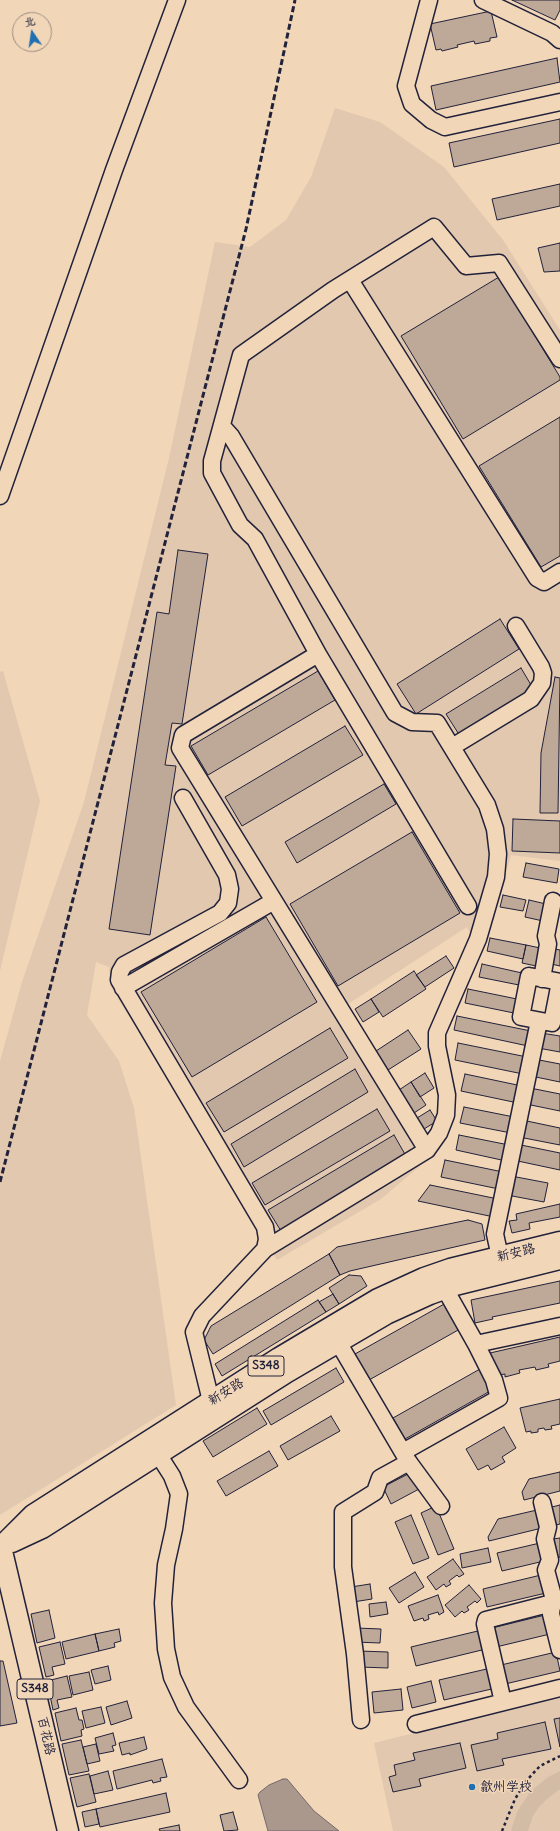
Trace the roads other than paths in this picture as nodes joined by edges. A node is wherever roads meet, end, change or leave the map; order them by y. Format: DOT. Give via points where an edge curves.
graph roads {
  1 [pos="177,0"];
  2 [pos="429,0"];
  3 [pos="483,0"];
  4 [pos="560,40"];
  5 [pos="560,102"];
  6 [pos="350,280"];
  7 [pos="560,359"];
  8 [pos="222,426"];
  9 [pos="0,496"];
  10 [pos="560,572"];
  11 [pos="516,626"];
  12 [pos="318,654"];
  13 [pos="452,747"];
  14 [pos="183,798"];
  15 [pos="274,901"];
  16 [pos="553,901"];
  17 [pos="468,906"];
  18 [pos="542,979"];
  19 [pos="123,988"];
  20 [pos="539,1020"];
  21 [pos="427,1150"];
  22 [pos="560,1242"];
  23 [pos="265,1249"];
  24 [pos="500,1257"];
  25 [pos="560,1259"];
  26 [pos="445,1289"];
  27 [pos="560,1326"];
  28 [pos="338,1342"];
  29 [pos="476,1344"];
  30 [pos="211,1401"];
  31 [pos="158,1454"];
  32 [pos="406,1457"];
  33 [pos="542,1502"];
  34 [pos="441,1506"];
  35 [pos="1,1548"];
  36 [pos="556,1602"];
  37 [pos="560,1650"];
  38 [pos="560,1688"];
  39 [pos="503,1702"];
  40 [pos="361,1720"];
  41 [pos="416,1724"];
  42 [pos="239,1780"];
  43 [pos="68,1831"];
  1 -- 9 [label="street" via="114,170"];
  2 -- 5 [label="street" via="406,86 412,104 422,113 445,127"];
  3 -- 4 [label="street" via="552,33"];
  6 -- 7 [label="street" via="434,227 466,266 499,263"];
  6 -- 8 [label="street" via="241,355"];
  6 -- 10 [label="street" via="537,578 544,582"];
  8 -- 12 [label="street" via="212,461 212,473 240,525 255,539"];
  8 -- 13 [label="street" via="231,436 395,713 412,722 437,723"];
  11 -- 13 [label="street" via="541,667 542,683 531,699"];
  12 -- 15 [label="street" via="183,735 180,743 182,752"];
  12 -- 17 [label="street"];
  13 -- 21 [label="street" via="487,805 497,842 498,866 478,939 437,1033 447,1105 443,1124"];
  14 -- 19 [label="street" via="226,875 230,889 228,902 220,913 124,965 119,976"];
  15 -- 19 [label="street"];
  15 -- 21 [label="street"];
  16 -- 18 [label="street" via="546,936 548,944"];
  18 -- 20 [label="street" via="560,982 552,1023"];
  18 -- 20 [label="street" via="528,976 521,1017"];
  19 -- 23 [label="street" via="265,1226"];
  20 -- 24 [label="street" via="495,1234"];
  21 -- 23 [label="street"];
  22 -- 24 [label="main road, 新安路 / S348"];
  23 -- 30 [label="street" via="202,1316 196,1326 194,1332"];
  24 -- 30 [label="main road, 新安路 / S348" via="450,1269 378,1299"];
  25 -- 26 [label="main road, 新安路 / S348"];
  26 -- 28 [label="main road, 新安路 / S348" via="386,1314"];
  26 -- 29 [label="street"];
  27 -- 29 [label="street"];
  28 -- 31 [label="main road, 新安路 / S348"];
  28 -- 32 [label="street"];
  29 -- 32 [label="street" via="494,1380 499,1398"];
  30 -- 35 [label="main road, 新安路 / S348" via="33,1514"];
  31 -- 35 [label="main road, 新安路 / S348" via="42,1528"];
  31 -- 42 [label="street" via="172,1476 179,1494 166,1566 163,1603 166,1649 172,1677 186,1707"];
  32 -- 34 [label="street"];
  32 -- 40 [label="street" via="380,1478 375,1492 343,1512 343,1567"];
  33 -- 36 [label="street" via="548,1528 545,1539 550,1560 546,1570"];
  35 -- 43 [label="main road, 百花路 / S348"];
  36 -- 37 [label="street" via="551,1614"];
  36 -- 39 [label="street" via="486,1620"];
  38 -- 39 [label="street"];
  39 -- 41 [label="street"];
}
